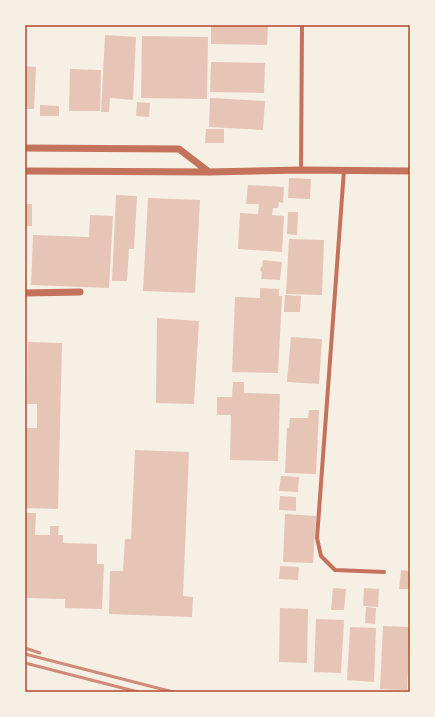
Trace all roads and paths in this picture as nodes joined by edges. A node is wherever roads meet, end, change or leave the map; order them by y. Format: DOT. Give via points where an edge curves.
graph roads {
  1 [pos="302,25"];
  2 [pos="25,148"];
  3 [pos="25,170"];
  4 [pos="301,170"];
  5 [pos="344,170"];
  6 [pos="410,171"];
  7 [pos="209,172"];
  8 [pos="80,292"];
  9 [pos="25,293"];
  10 [pos="384,572"];
  1 -- 4 [label="street"];
  2 -- 7 [label="street" via="179,149"];
  3 -- 7 [label="street"];
  4 -- 5 [label="street"];
  4 -- 7 [label="street"];
  5 -- 6 [label="street"];
  5 -- 10 [label="street" via="317,538 321,556 335,570"];
  8 -- 9 [label="street"];
}
